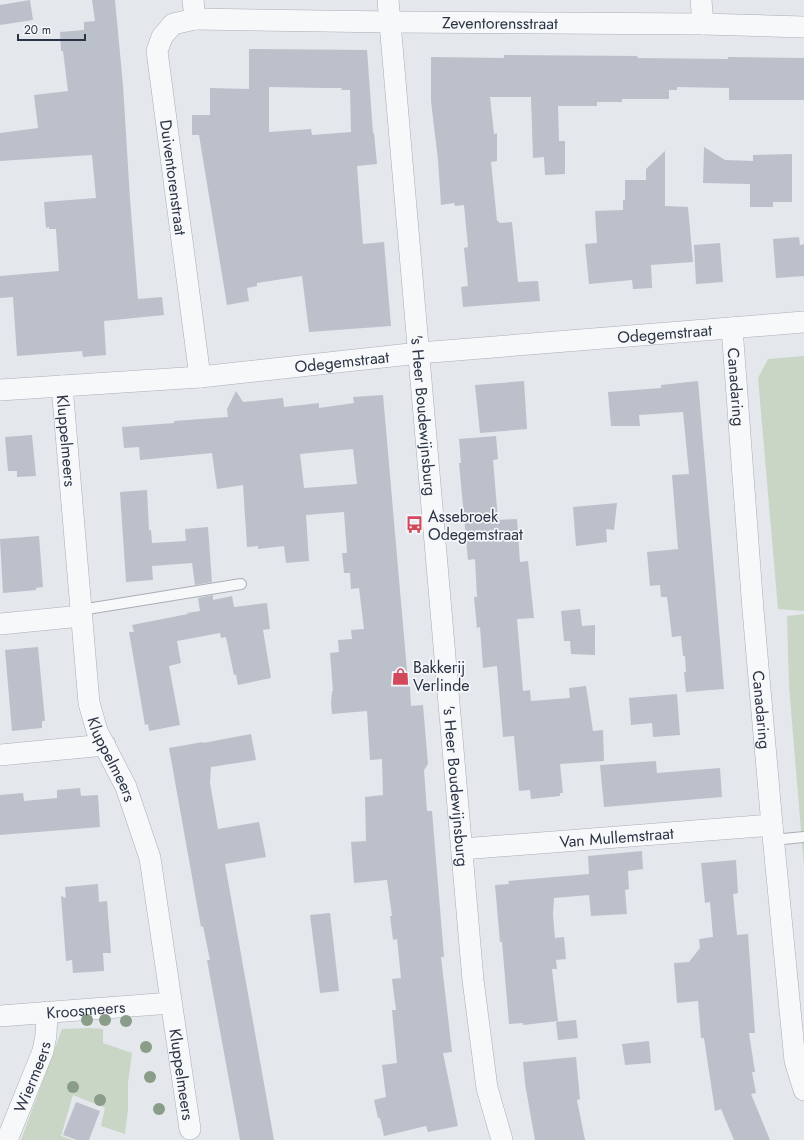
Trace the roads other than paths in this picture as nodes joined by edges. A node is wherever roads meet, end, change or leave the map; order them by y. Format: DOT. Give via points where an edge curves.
graph roads {
  1 [pos="388,0"];
  2 [pos="701,0"];
  3 [pos="194,9"];
  4 [pos="390,22"];
  5 [pos="703,24"];
  6 [pos="804,27"];
  7 [pos="804,322"];
  8 [pos="732,328"];
  9 [pos="419,353"];
  10 [pos="200,377"];
  11 [pos="62,386"];
  12 [pos="0,390"];
  13 [pos="241,584"];
  14 [pos="81,613"];
  15 [pos="0,624"];
  16 [pos="105,745"];
  17 [pos="0,754"];
  18 [pos="772,832"];
  19 [pos="804,837"];
  20 [pos="462,849"];
  21 [pos="171,1002"];
  22 [pos="47,1012"];
  23 [pos="0,1016"];
  24 [pos="804,1090"];
  25 [pos="190,1129"];
  26 [pos="8,1140"];
  27 [pos="502,1140"];
  1 -- 4 [label="street, 's Heer Boudewijnsburg"];
  2 -- 5 [label="street"];
  3 -- 4 [label="street, Zeventorensstraat"];
  3 -- 10 [label="street, Duiventorenstraat" via="173,24 162,37 157,51"];
  4 -- 5 [label="street, Zeventorensstraat"];
  4 -- 9 [label="street, 's Heer Boudewijnsburg"];
  5 -- 6 [label="street, Zeventorensstraat"];
  7 -- 8 [label="street, Odegemstraat"];
  8 -- 9 [label="street, Odegemstraat"];
  8 -- 18 [label="street, Canadaring"];
  9 -- 10 [label="street, Odegemstraat"];
  9 -- 20 [label="street, 's Heer Boudewijnsburg"];
  10 -- 11 [label="street, Odegemstraat"];
  11 -- 12 [label="street, Odegemstraat"];
  11 -- 14 [label="street, Kluppelmeers"];
  13 -- 14 [label="lane"];
  14 -- 15 [label="street"];
  14 -- 16 [label="street, Kluppelmeers" via="89,703 97,731"];
  16 -- 17 [label="street"];
  16 -- 21 [label="street, Kluppelmeers" via="126,787 150,858"];
  18 -- 19 [label="lane"];
  18 -- 20 [label="street, Van Mullemstraat"];
  18 -- 24 [label="street, Canadaring" via="795,1061"];
  20 -- 27 [label="street, 's Heer Boudewijnsburg" via="487,1088"];
  21 -- 22 [label="street, Kroosmeers"];
  21 -- 25 [label="street, Kluppelmeers"];
  22 -- 23 [label="street, Kroosmeers"];
  22 -- 26 [label="street, Wiermeers" via="43,1051"];
}
